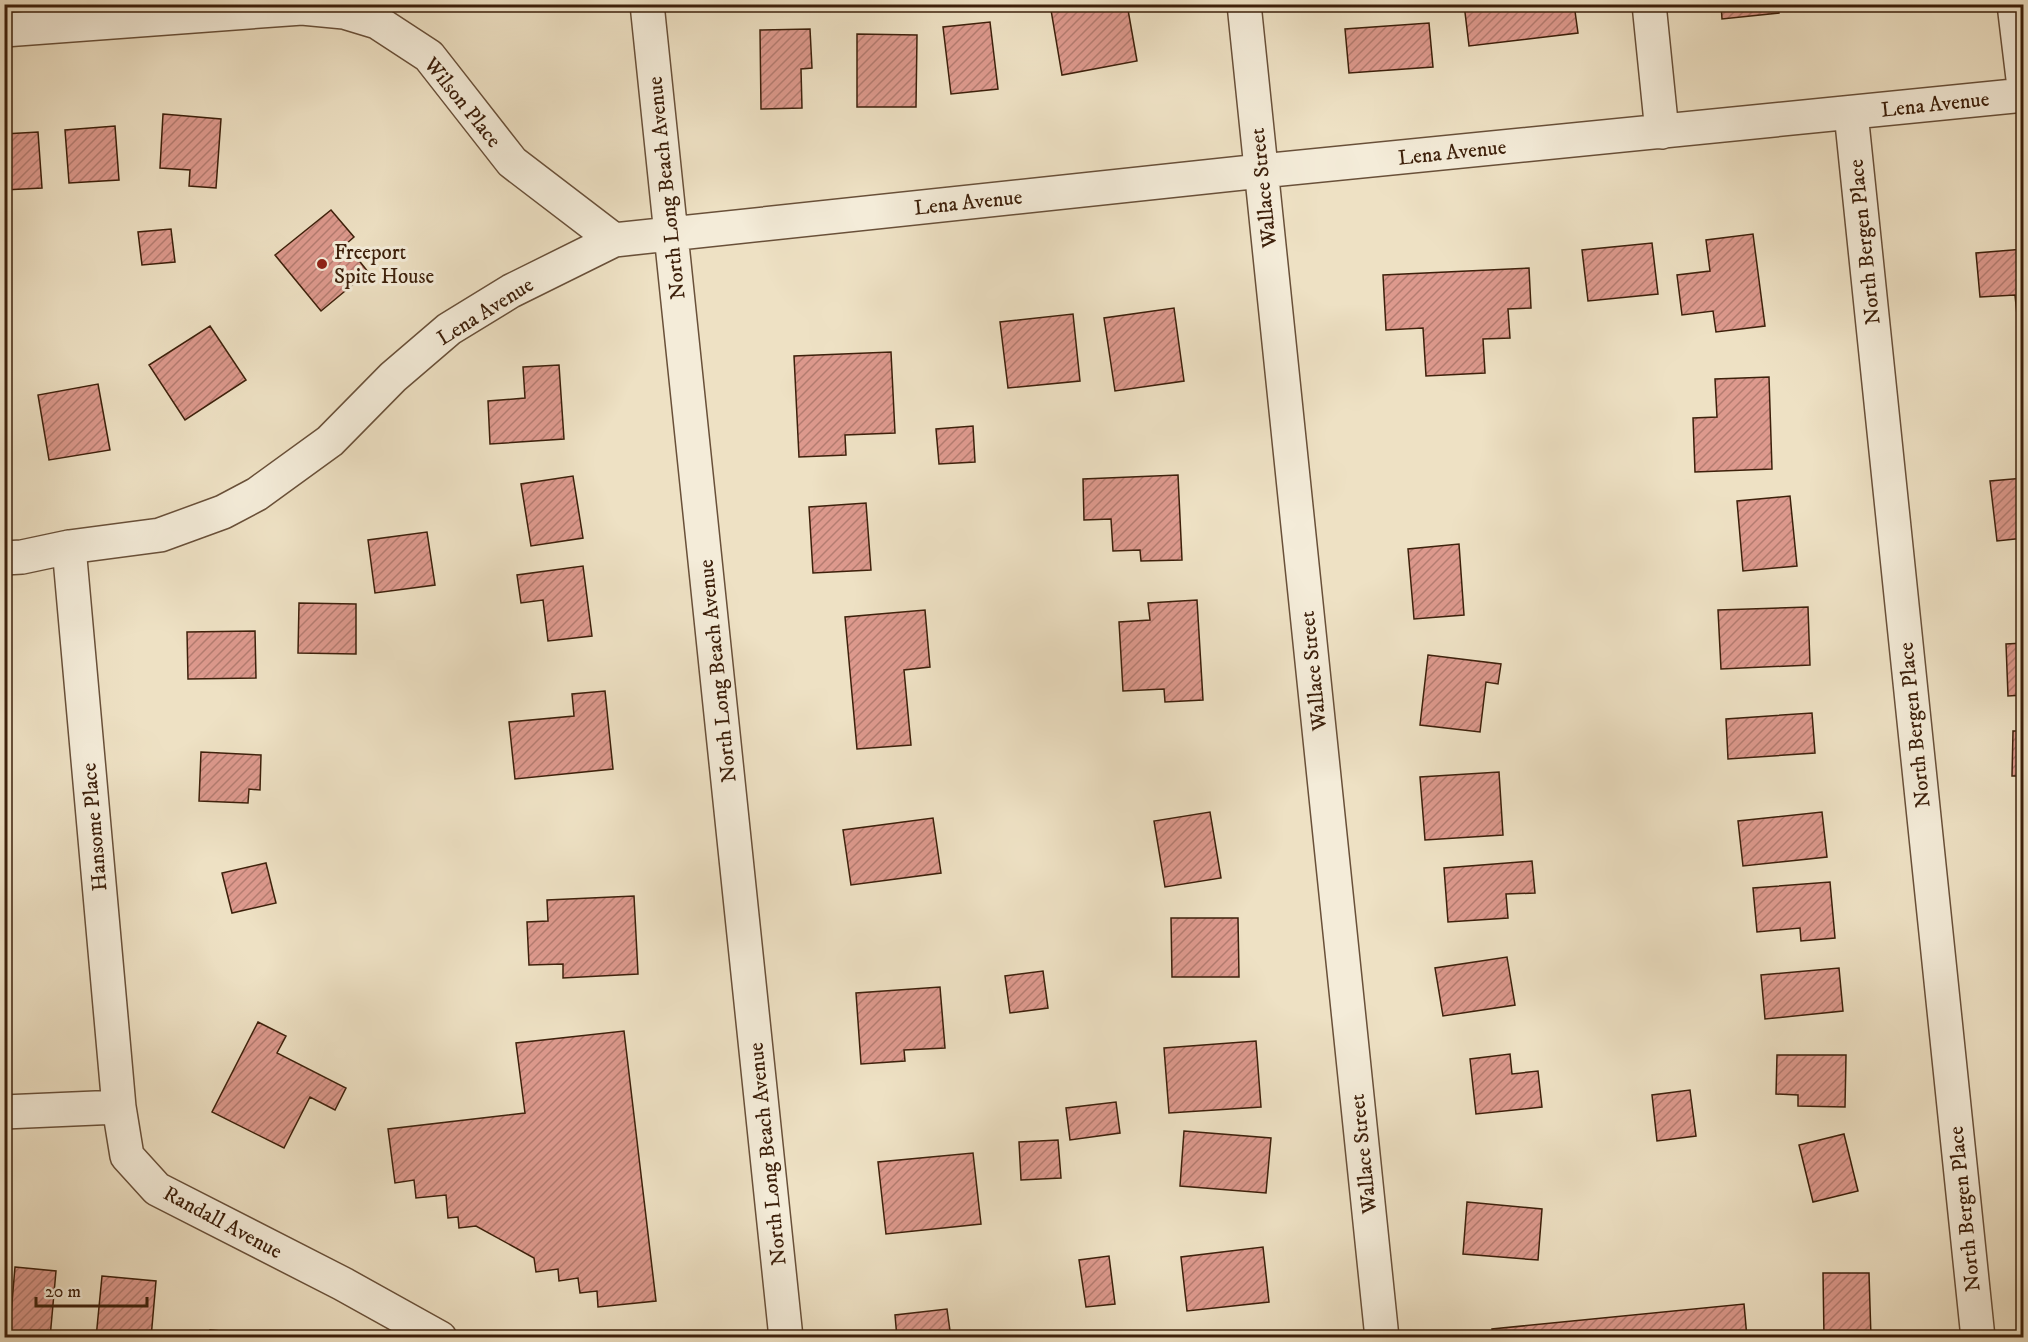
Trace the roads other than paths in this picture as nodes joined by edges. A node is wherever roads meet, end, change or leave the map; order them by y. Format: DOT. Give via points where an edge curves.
graph roads {
  1 [pos="647,4"];
  2 [pos="1244,4"];
  3 [pos="1648,4"];
  4 [pos="2014,4"];
  5 [pos="150,12"];
  6 [pos="4,30"];
  7 [pos="2024,87"];
  8 [pos="2024,95"];
  9 [pos="1851,113"];
  10 [pos="1662,132"];
  11 [pos="1261,171"];
  12 [pos="671,233"];
  13 [pos="614,240"];
  14 [pos="69,547"];
  15 [pos="4,558"];
  16 [pos="119,1107"];
  17 [pos="4,1112"];
  18 [pos="440,1338"];
  19 [pos="786,1338"];
  20 [pos="1382,1338"];
  21 [pos="1978,1338"];
  1 -- 12 [label="street, North Long Beach Avenue"];
  2 -- 11 [label="street, Wallace Street"];
  3 -- 10 [label="street"];
  4 -- 7 [label="street"];
  5 -- 6 [label="street, Wilson Place"];
  5 -- 13 [label="street, Wilson Place" via="302,8 344,12 377,22 429,56 512,162"];
  8 -- 9 [label="street, Lena Avenue"];
  9 -- 10 [label="street, Lena Avenue"];
  9 -- 21 [label="street, North Bergen Place"];
  10 -- 11 [label="street, Lena Avenue"];
  11 -- 12 [label="street, Lena Avenue"];
  11 -- 20 [label="street, Wallace Street"];
  12 -- 13 [label="street, Lena Avenue"];
  12 -- 19 [label="street, North Long Beach Avenue"];
  13 -- 14 [label="street, Lena Avenue" via="511,291 449,329 393,377 330,441 257,494 223,512 160,535"];
  14 -- 15 [label="street, Lena Avenue"];
  14 -- 16 [label="street, Hansome Place"];
  16 -- 17 [label="street"];
  16 -- 18 [label="street, Randall Avenue" via="127,1156 158,1189"];
}
